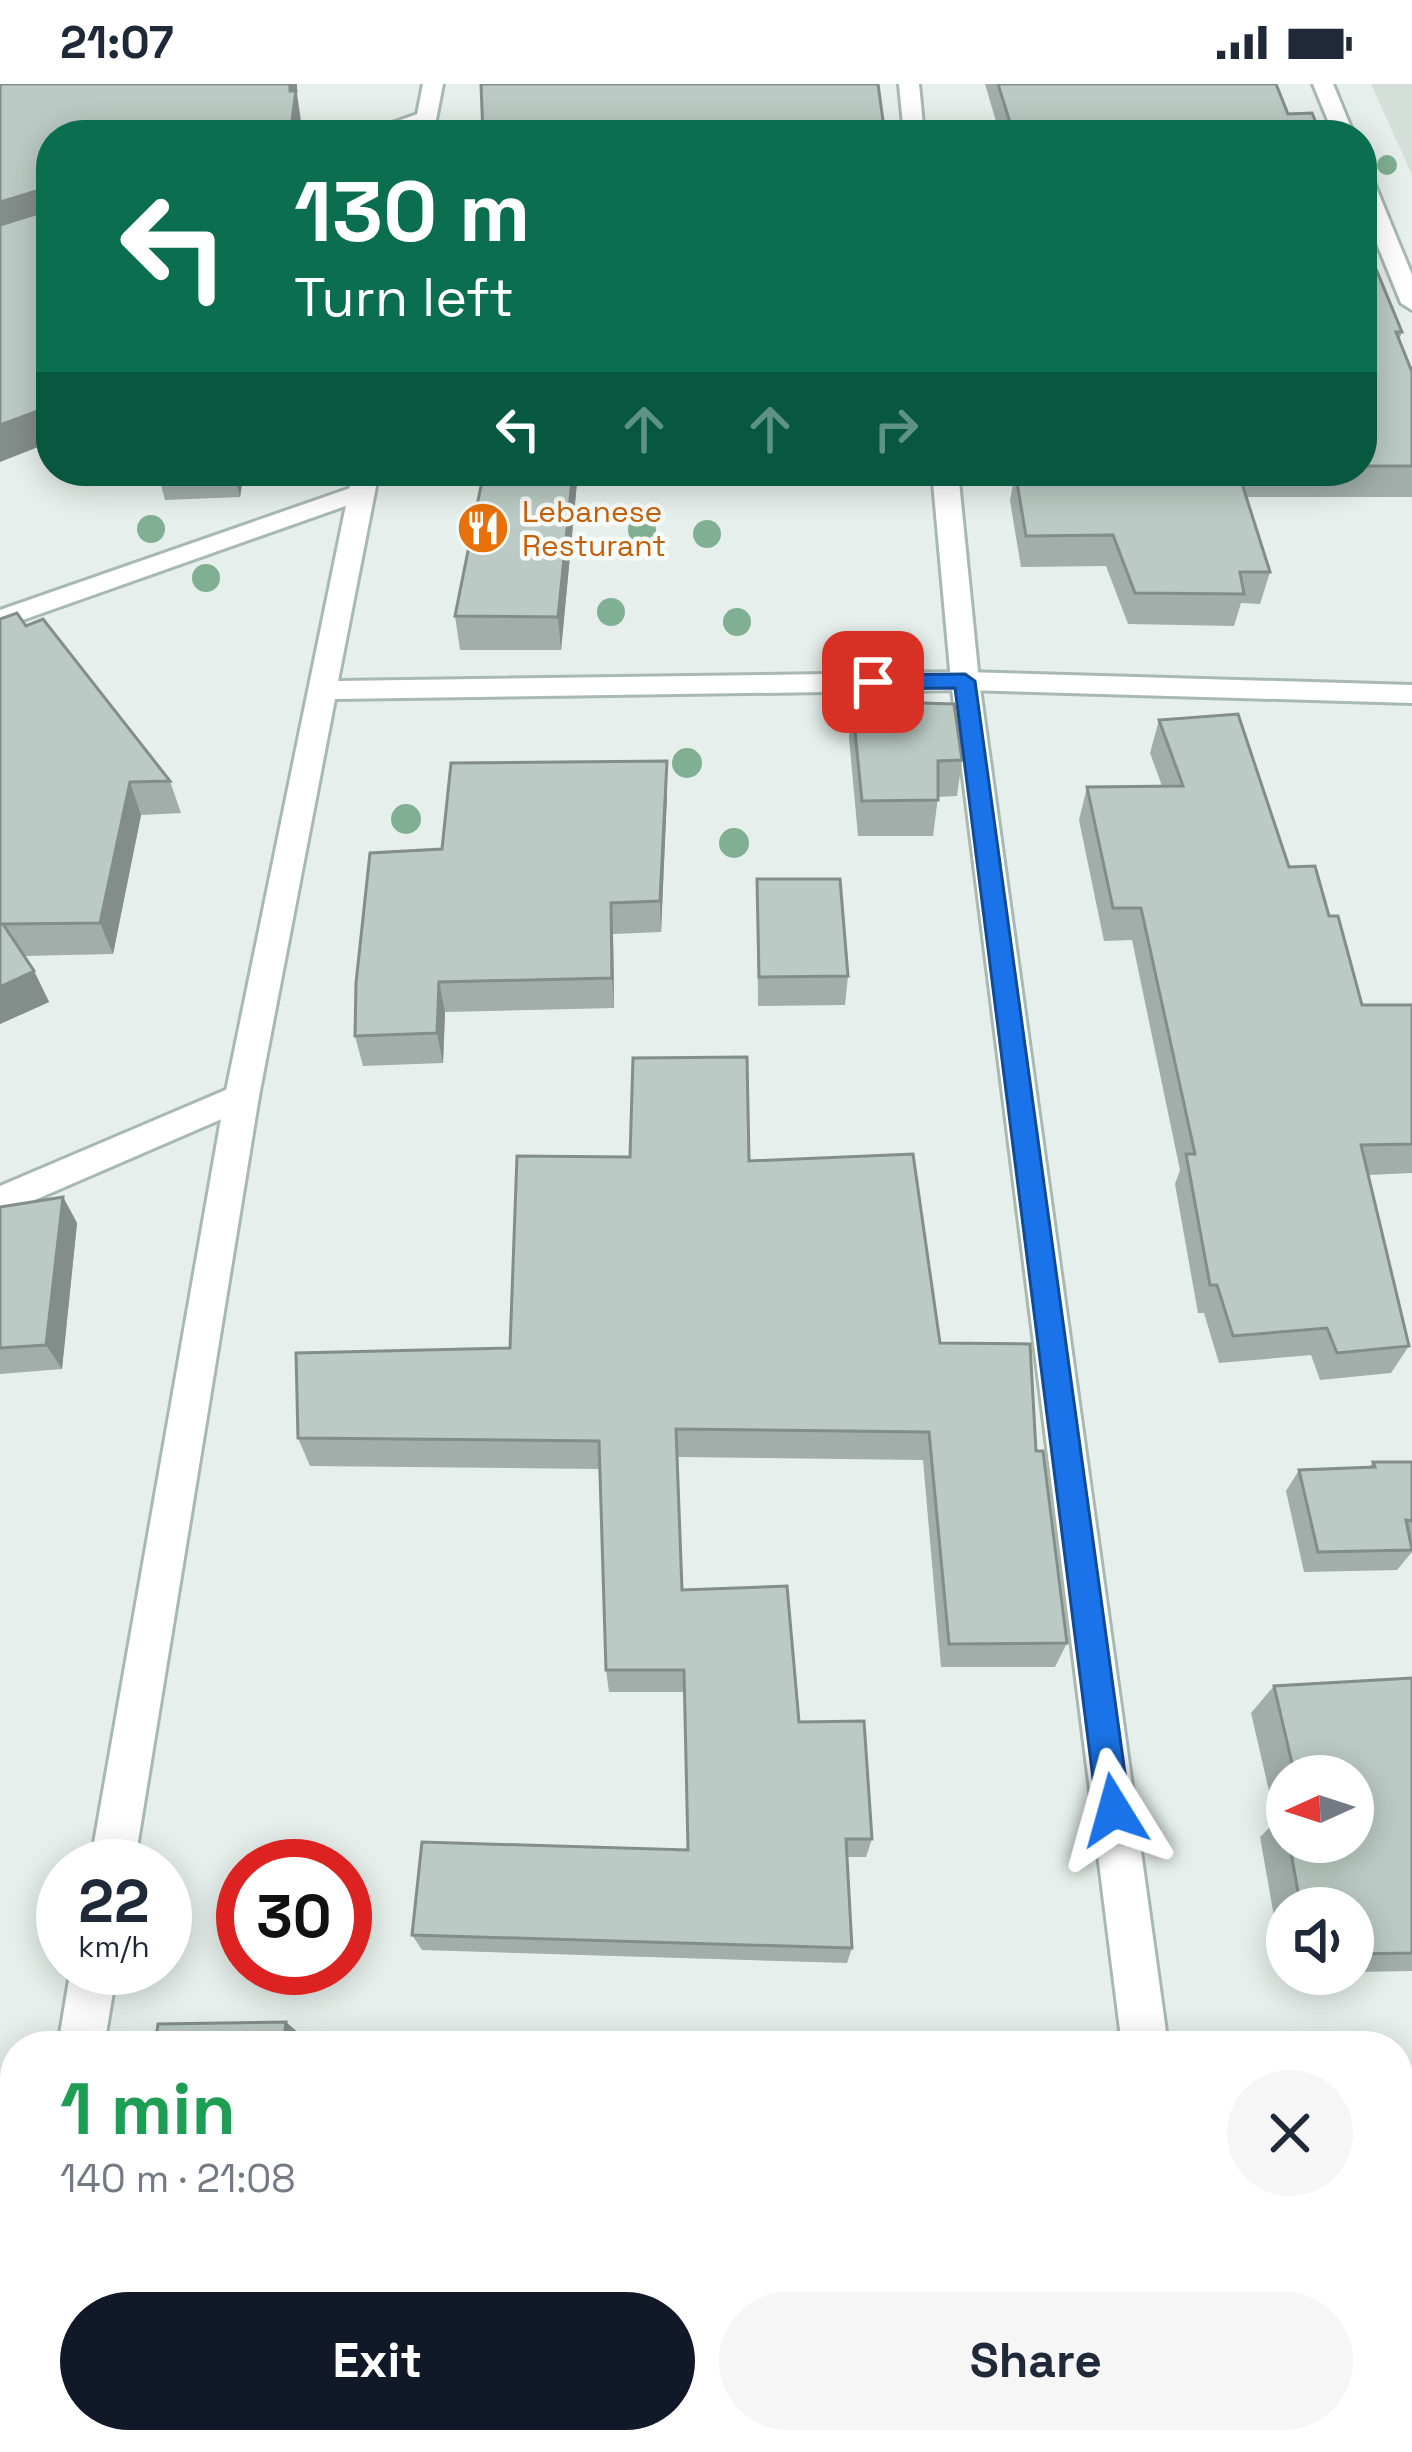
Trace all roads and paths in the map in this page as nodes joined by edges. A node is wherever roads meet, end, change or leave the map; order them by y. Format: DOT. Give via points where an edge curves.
graph roads {
  1 [pos="433,84"];
  2 [pos="909,84"];
  3 [pos="1323,84"];
  4 [pos="425,120"];
  5 [pos="913,120"];
  6 [pos="1338,120"];
  7 [pos="1377,216"];
  8 [pos="1412,302"];
  9 [pos="351,486"];
  10 [pos="363,486"];
  11 [pos="946,486"];
  12 [pos="0,619"];
  13 [pos="965,681"];
  14 [pos="325,691"];
  15 [pos="1412,694"];
  16 [pos="242,1096"];
  17 [pos="0,1201"];
  18 [pos="117,1839"];
  19 [pos="90,1995"];
  20 [pos="84,2031"];
  21 [pos="1143,2031"];
  1 -- 4 [label="street"];
  2 -- 5 [label="street"];
  3 -- 6 [label="street"];
  7 -- 8 [label="street"];
  9 -- 12 [label="street"];
  10 -- 14 [label="street"];
  11 -- 13 [label="street"];
  13 -- 14 [label="street"];
  13 -- 15 [label="street"];
  13 -- 21 [label="street"];
  14 -- 16 [label="street"];
  16 -- 17 [label="street"];
  16 -- 18 [label="street"];
  19 -- 20 [label="street"];
}
